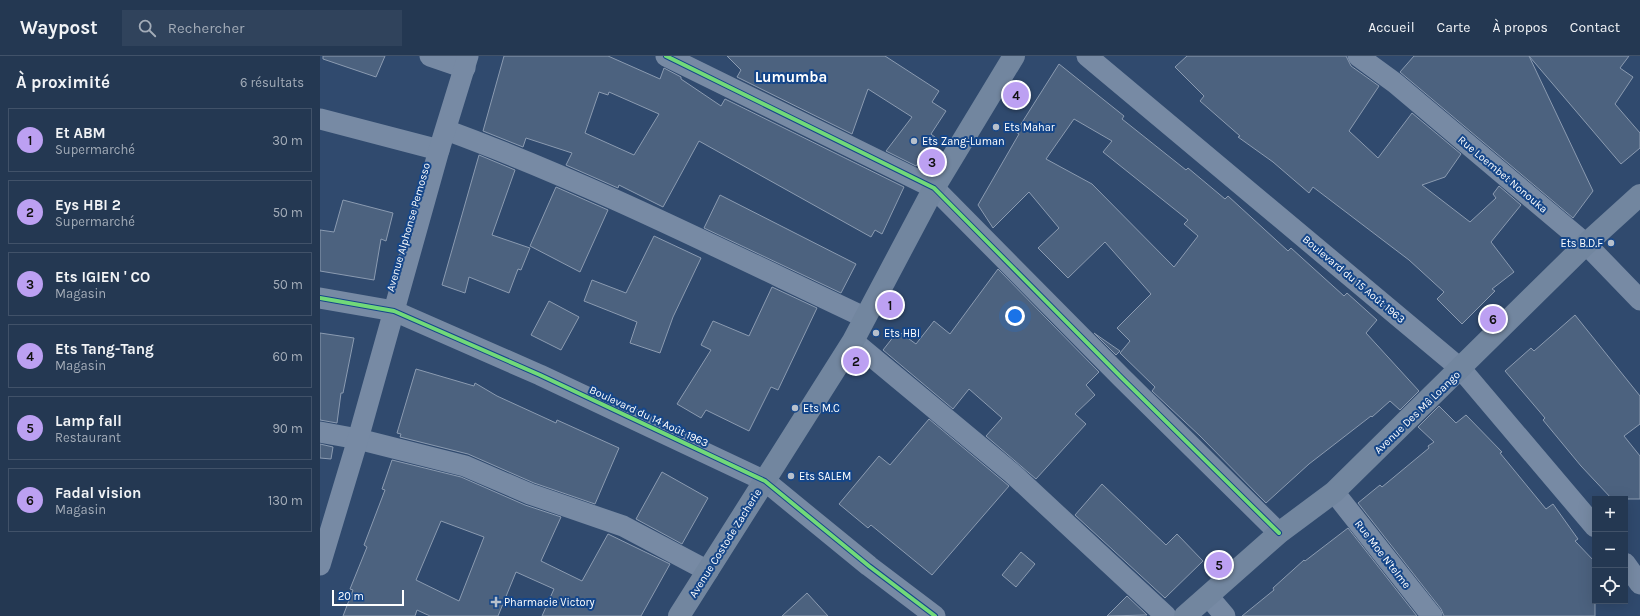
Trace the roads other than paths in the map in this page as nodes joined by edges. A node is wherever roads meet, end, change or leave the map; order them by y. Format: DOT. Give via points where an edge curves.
graph roads {
  1 [pos="430,56"];
  2 [pos="666,56"];
  3 [pos="1014,56"];
  4 [pos="1087,56"];
  5 [pos="1358,56"];
  6 [pos="467,62"];
  7 [pos="320,119"];
  8 [pos="446,130"];
  9 [pos="439,150"];
  10 [pos="934,188"];
  11 [pos="1640,196"];
  12 [pos="1586,244"];
  13 [pos="320,298"];
  14 [pos="1640,300"];
  15 [pos="394,312"];
  16 [pos="864,317"];
  17 [pos="853,341"];
  18 [pos="1461,369"];
  19 [pos="320,432"];
  20 [pos="358,439"];
  21 [pos="765,481"];
  22 [pos="1334,492"];
  23 [pos="1592,523"];
  24 [pos="1279,533"];
  25 [pos="322,553"];
  26 [pos="1628,567"];
  27 [pos="708,571"];
  28 [pos="1640,584"];
  29 [pos="1208,596"];
  30 [pos="679,616"];
  31 [pos="935,616"];
  32 [pos="1166,616"];
  33 [pos="1185,616"];
  34 [pos="1225,616"];
  35 [pos="1432,616"];
  1 -- 6 [label="street"];
  2 -- 10 [label="street"];
  3 -- 10 [label="street, Avenue Costode Zacherie"];
  4 -- 18 [label="street, Boulevard du 15 Août 1963"];
  5 -- 12 [label="street, Rue Loembet Nonouka" via="1395,83"];
  6 -- 8 [label="street, Avenue Alphonse Pemosso"];
  7 -- 9 [label="street"];
  8 -- 9 [label="street, Avenue Alphonse Pemosso"];
  8 -- 16 [label="street" via="501,150 585,186"];
  9 -- 15 [label="street, Avenue Alphonse Pemosso"];
  10 -- 16 [label="street, Avenue Costode Zacherie"];
  10 -- 24 [label="street" via="1116,373"];
  11 -- 12 [label="street, Avenue Des Mâ Loango"];
  12 -- 14 [label="street, Rue Loembet Nonouka"];
  12 -- 18 [label="street, Avenue Des Mâ Loango"];
  13 -- 15 [label="street, Boulevard du 14 Août 1963"];
  15 -- 20 [label="street, Avenue Alphonse Pemosso"];
  15 -- 21 [label="street, Boulevard du 14 Août 1963" via="540,375"];
  16 -- 17 [label="street, Avenue Costode Zacherie"];
  17 -- 21 [label="street, Avenue Costode Zacherie"];
  17 -- 32 [label="street" via="1013,474"];
  18 -- 22 [label="street, Avenue Des Mâ Loango"];
  18 -- 23 [label="street, Boulevard du 15 Août 1963"];
  19 -- 20 [label="street"];
  20 -- 25 [label="street, Avenue Alphonse Pemosso"];
  20 -- 27 [label="street" via="464,466 530,494 623,526"];
  21 -- 27 [label="street, Avenue Costode Zacherie"];
  21 -- 31 [label="street, Boulevard du 14 Août 1963"];
  22 -- 24 [label="street, Avenue Des Mâ Loango"];
  22 -- 35 [label="street, Rue Moe N'telme"];
  24 -- 29 [label="street, Avenue Des Mâ Loango"];
  26 -- 28 [label="street"];
  27 -- 30 [label="street, Avenue Costode Zacherie"];
  29 -- 33 [label="street, Avenue Des Mâ Loango"];
  29 -- 34 [label="street"];
}
